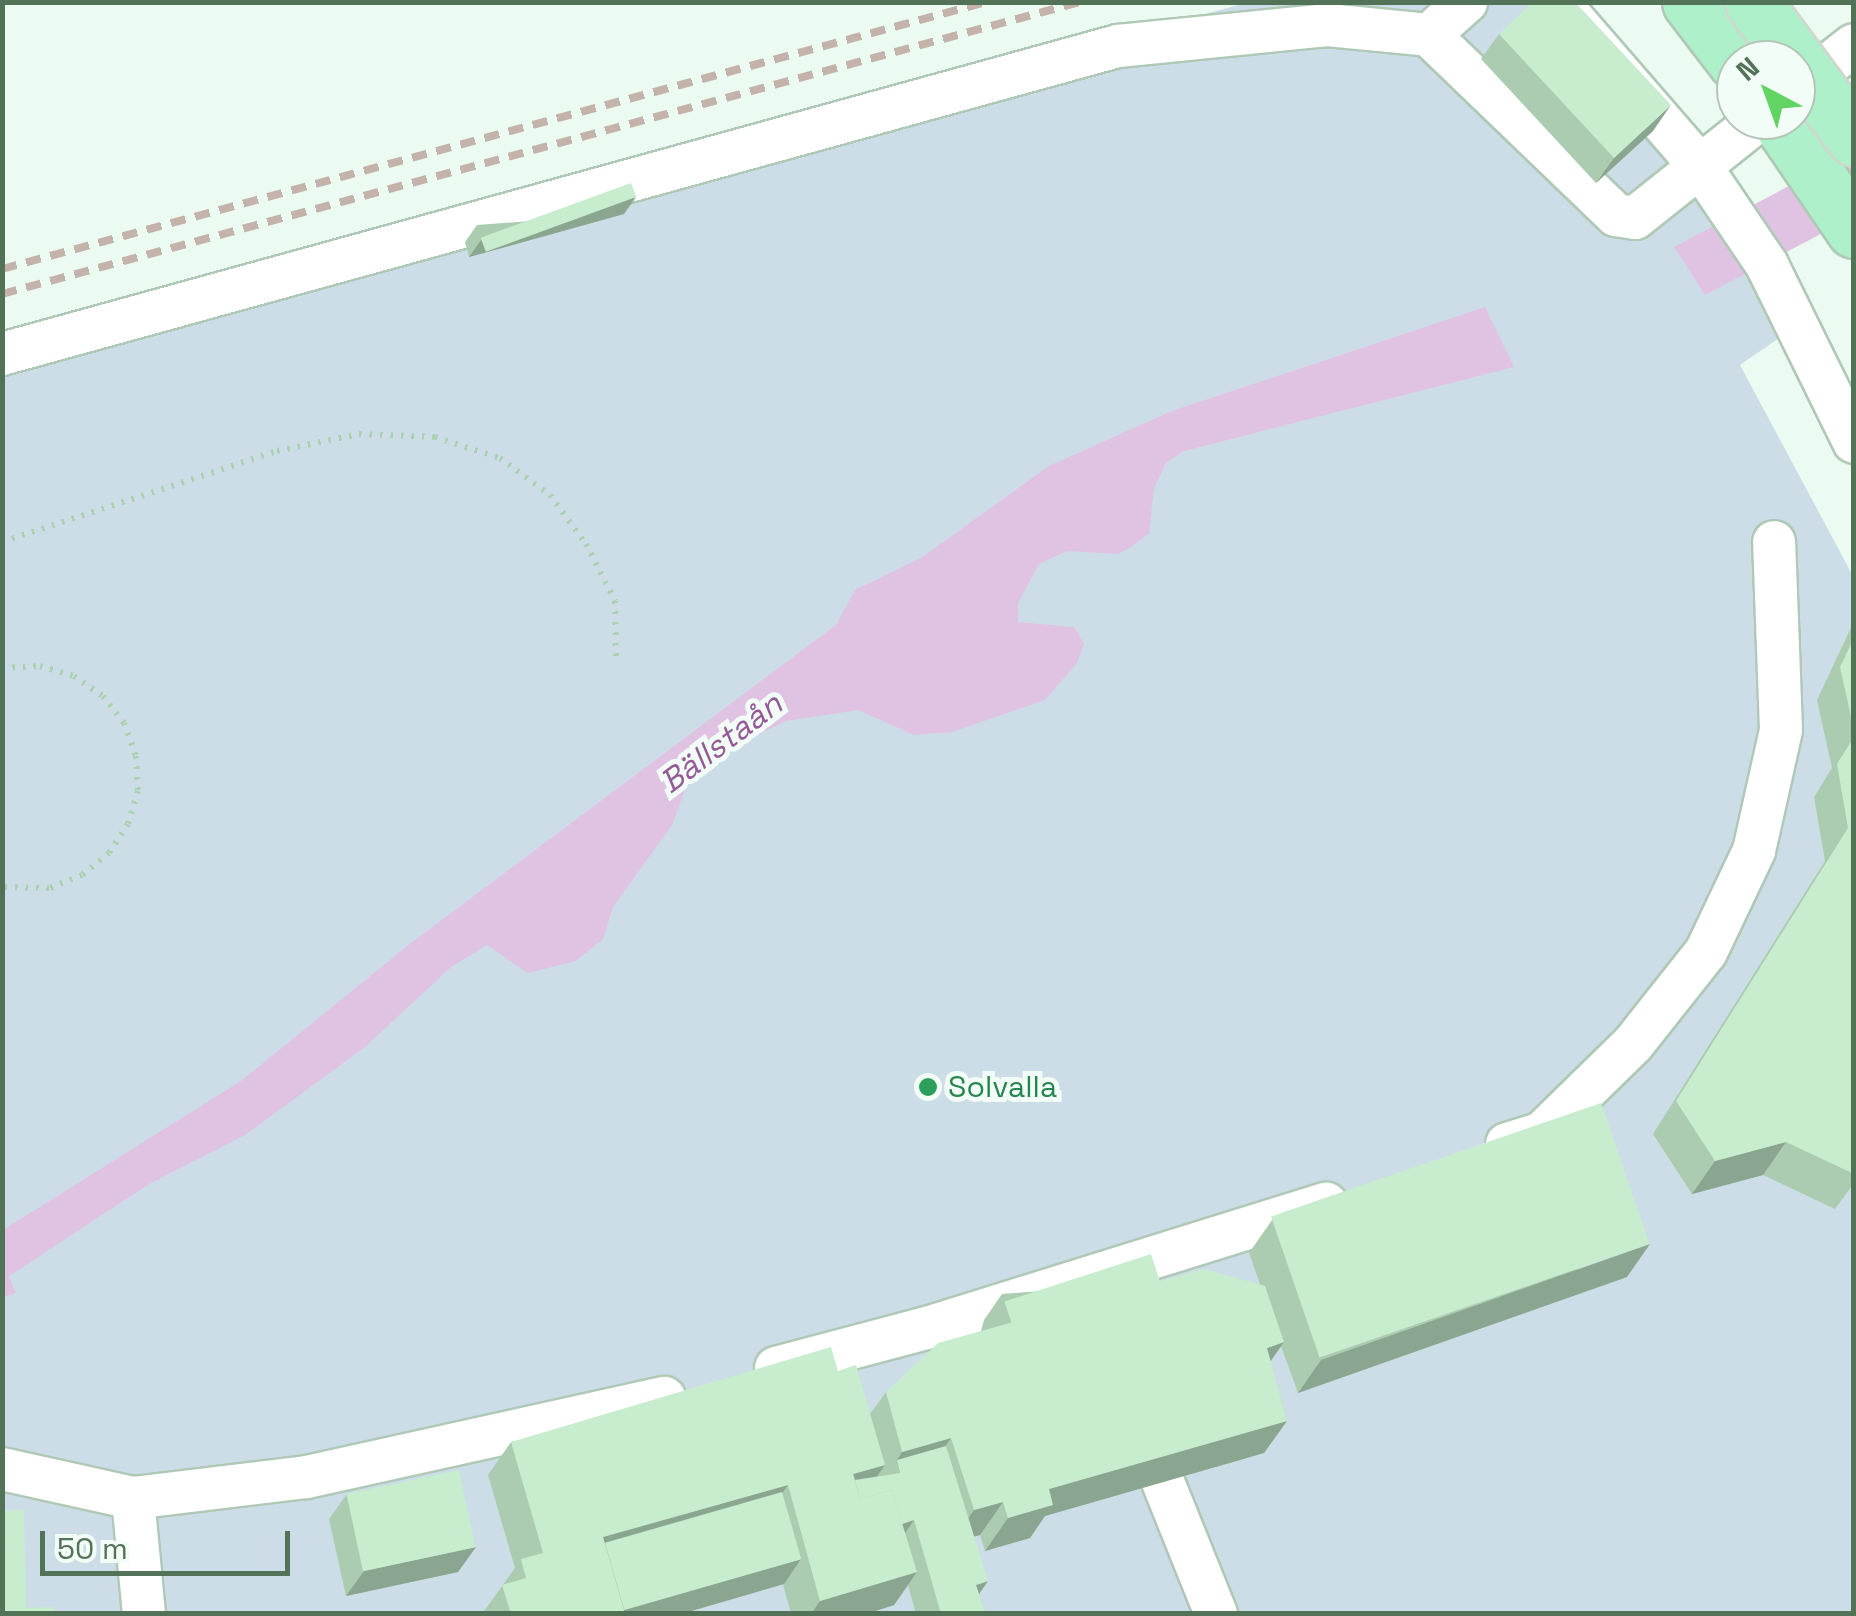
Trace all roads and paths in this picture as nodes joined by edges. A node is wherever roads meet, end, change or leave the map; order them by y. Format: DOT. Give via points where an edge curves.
graph roads {
  1 [pos="1466,2"];
  2 [pos="1558,2"];
  3 [pos="1690,2"];
  4 [pos="1753,2"];
  5 [pos="1429,35"];
  6 [pos="1719,40"];
  7 [pos="1854,46"];
  8 [pos="1816,75"];
  9 [pos="1854,138"];
  10 [pos="1733,140"];
  11 [pos="1793,140"];
  12 [pos="1700,166"];
  13 [pos="1854,230"];
  14 [pos="2,354"];
  15 [pos="1854,442"];
  16 [pos="2,542"];
  17 [pos="1774,542"];
  18 [pos="616,660"];
  19 [pos="2,668"];
  20 [pos="2,887"];
  21 [pos="1467,1158"];
  22 [pos="1373,1188"];
  23 [pos="2,1469"];
  24 [pos="1164,1482"];
  25 [pos="133,1498"];
  26 [pos="144,1614"];
  27 [pos="1216,1614"];
  1 -- 5 [label="street"];
  2 -- 12 [label="street"];
  3 -- 6 [label="main road"];
  4 -- 9 [label="main road, bridge"];
  5 -- 12 [label="street" via="1616,214 1635,218"];
  5 -- 14 [label="street" via="1327,25 1118,46"];
  7 -- 8 [label="street"];
  10 -- 12 [label="street"];
  11 -- 13 [label="main road"];
  12 -- 15 [label="street" via="1767,265"];
  16 -- 18 [label="path" via="277,451 360,434 435,437 500,458 550,494 615,601"];
  17 -- 21 [label="street" via="1781,730 1754,851 1706,952 1634,1044 1542,1133"];
  19 -- 20 [label="path" via="40,666 74,676 103,696 124,723 138,790 128,824 109,853 82,875 49,888"];
  22 -- 25 [label="street" via="930,1328 562,1425 325,1473"];
  23 -- 25 [label="street"];
  24 -- 27 [label="street"];
  25 -- 26 [label="street"];
}
